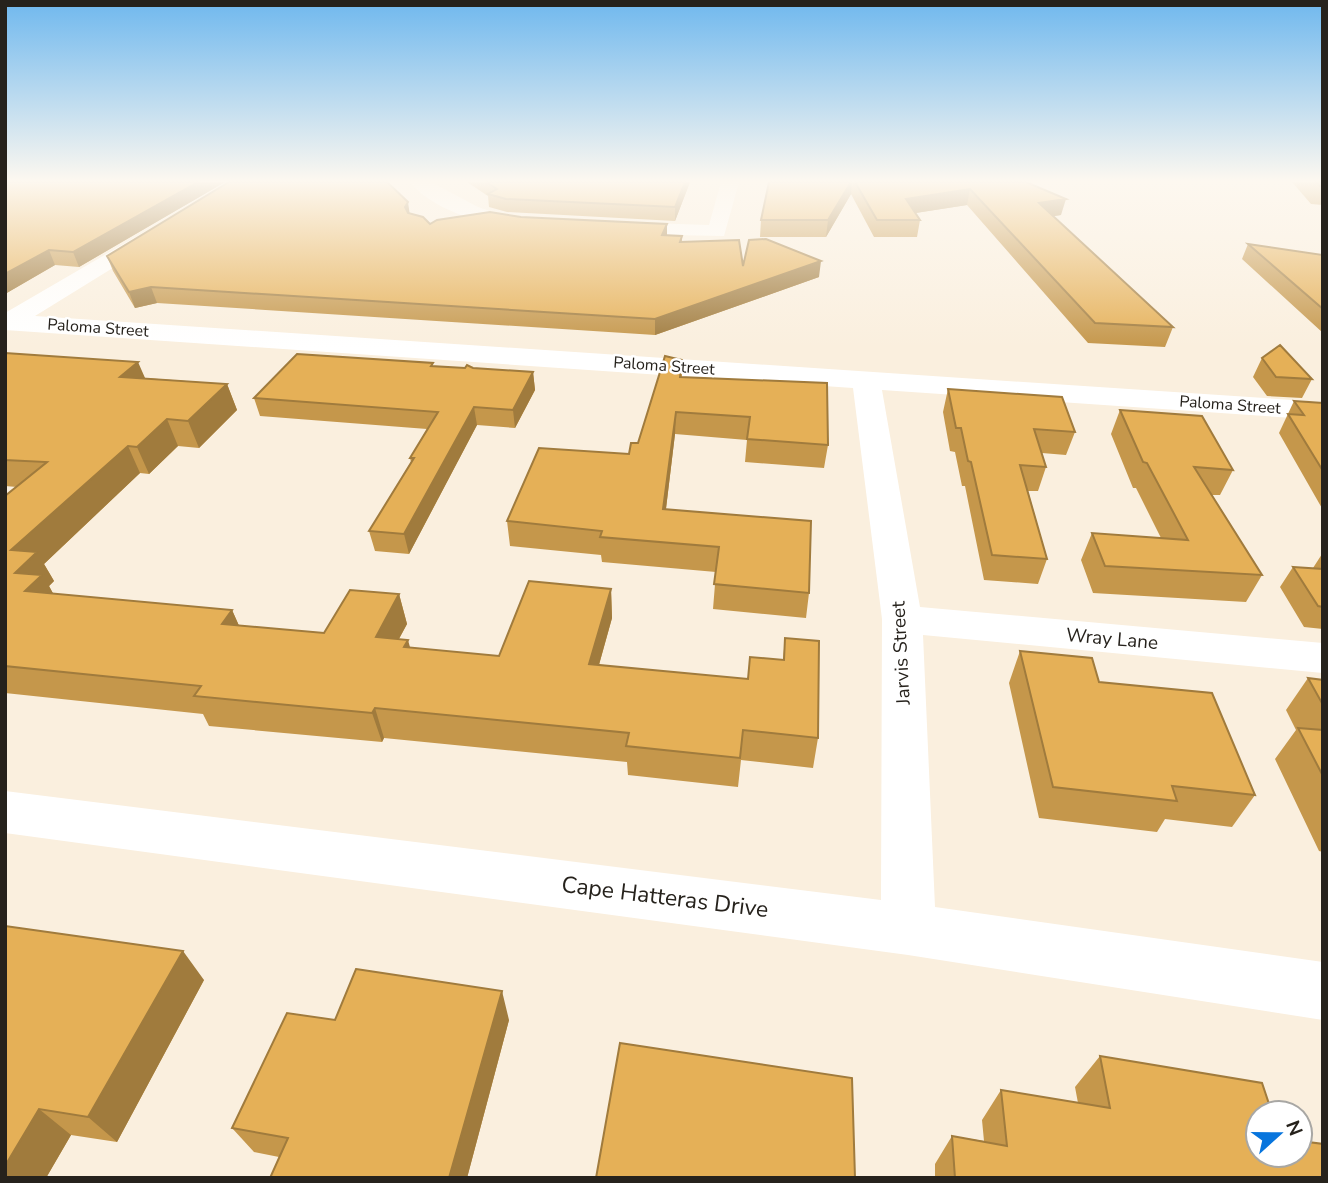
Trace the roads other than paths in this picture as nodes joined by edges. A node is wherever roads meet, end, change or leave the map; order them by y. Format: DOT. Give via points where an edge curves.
graph roads {
  1 [pos="150,237"];
  2 [pos="7,322"];
  3 [pos="866,380"];
  4 [pos="1323,411"];
  5 [pos="902,619"];
  6 [pos="1323,658"];
  7 [pos="5,812"];
  8 [pos="908,929"];
  9 [pos="1323,991"];
  1 -- 2 [label="street"];
  2 -- 3 [label="street, Paloma Street"];
  3 -- 4 [label="street, Paloma Street"];
  3 -- 5 [label="street, Jarvis Street"];
  5 -- 6 [label="street, Wray Lane"];
  5 -- 8 [label="street, Jarvis Street"];
  7 -- 8 [label="street, Cape Hatteras Drive"];
  8 -- 9 [label="street, Cape Hatteras Drive"];
}
